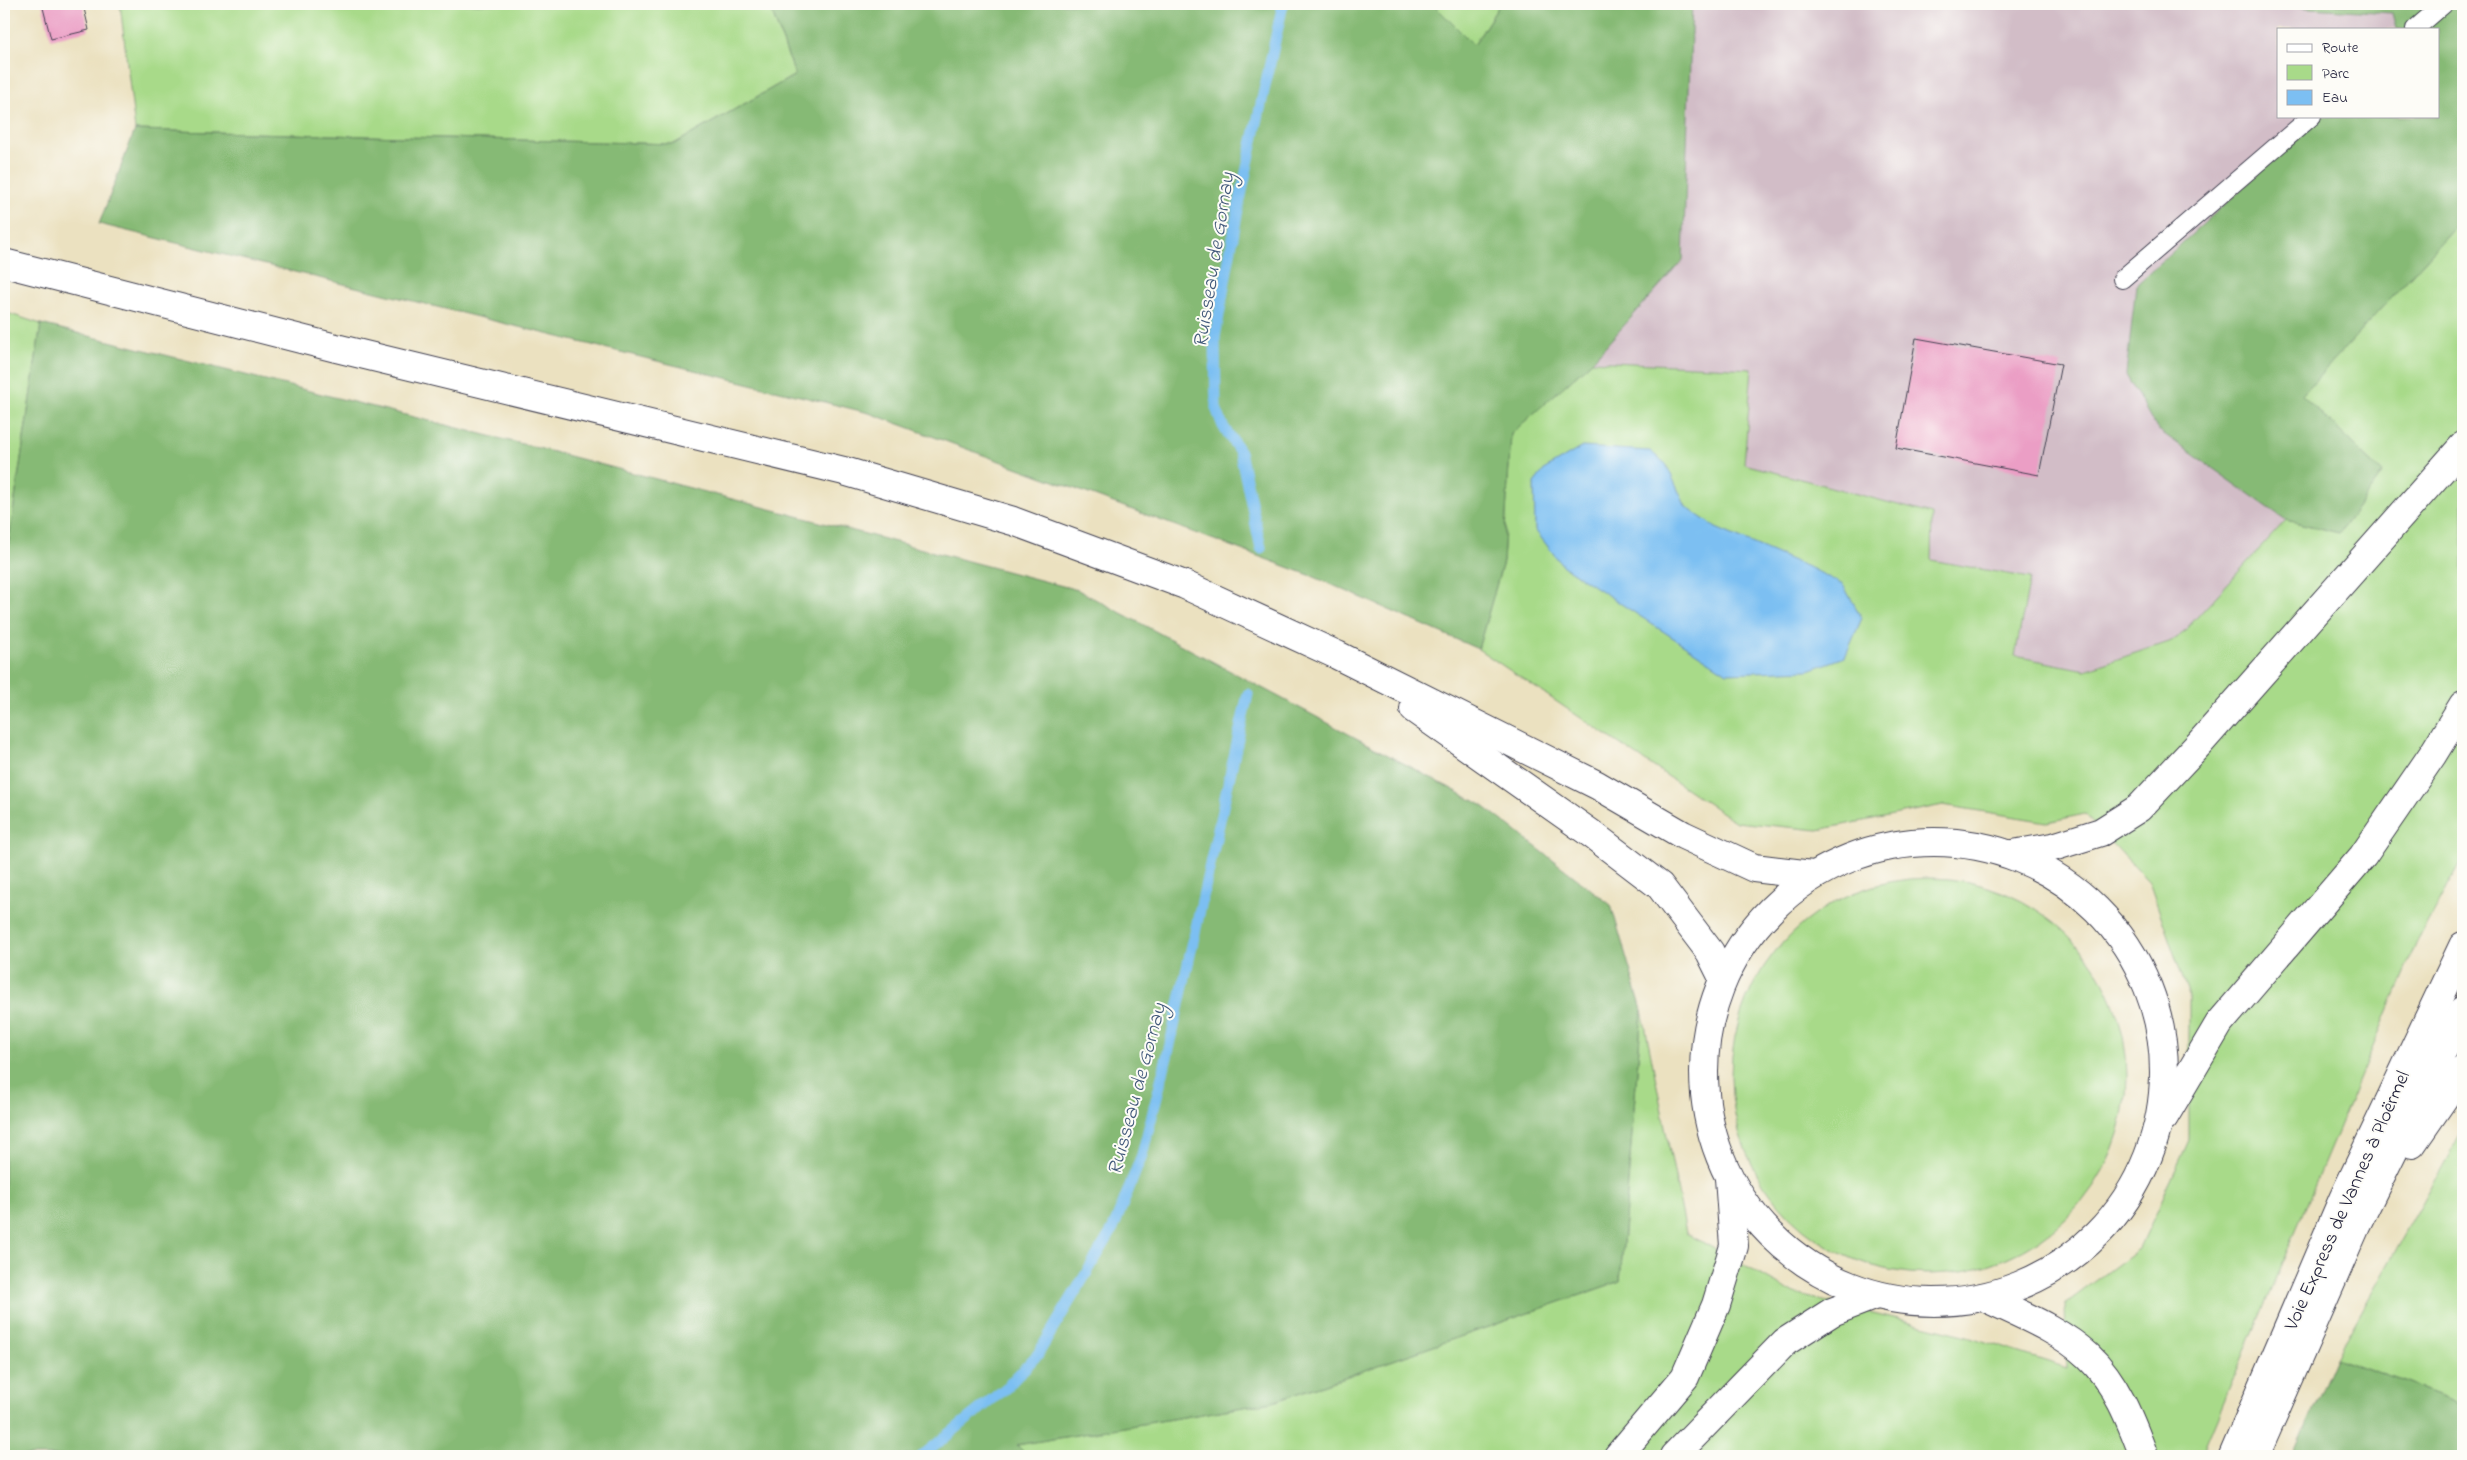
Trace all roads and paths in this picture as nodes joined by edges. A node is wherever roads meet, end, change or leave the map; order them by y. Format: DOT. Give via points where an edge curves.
graph roads {
  1 [pos="2444,4"];
  2 [pos="2416,28"];
  3 [pos="2310,118"];
  4 [pos="4,263"];
  5 [pos="2122,279"];
  6 [pos="2463,446"];
  7 [pos="1337,655"];
  8 [pos="2463,705"];
  9 [pos="2013,854"];
  10 [pos="1812,875"];
  11 [pos="2463,946"];
  12 [pos="1723,978"];
  13 [pos="2463,1010"];
  14 [pos="2463,1070"];
  15 [pos="2160,1123"];
  16 [pos="1729,1178"];
  17 [pos="2356,1226"];
  18 [pos="1876,1295"];
  19 [pos="1984,1297"];
  20 [pos="1618,1456"];
  21 [pos="1674,1456"];
  22 [pos="2144,1456"];
  23 [pos="2233,1456"];
  24 [pos="2255,1456"];
  1 -- 2 [label="lane"];
  3 -- 5 [label="lane"];
  4 -- 7 [label="main road" via="336,348 863,476 1013,521 1185,585"];
  6 -- 9 [label="main road" via="2207,736 2139,808 2102,832 2053,847"];
  7 -- 10 [label="main road" via="1754,868"];
  7 -- 12 [label="main road" via="1593,834 1660,886 1710,952"];
  8 -- 15 [label="main road" via="2363,856 2219,1024"];
  9 -- 10 [label="main road" via="1945,841 1876,848"];
  9 -- 15 [label="main road" via="2072,886 2119,932 2151,991 2166,1056"];
  10 -- 12 [label="main road" via="1760,920"];
  11 -- 23 [label="main road, Voie Express de Vannes à Ploërmel" via="2343,1199"];
  12 -- 16 [label="main road" via="1704,1045 1706,1114"];
  13 -- 17 [label="main road, Voie Express de Vannes à Ploërmel"];
  14 -- 17 [label="main road"];
  15 -- 19 [label="main road" via="2133,1191 2084,1247 2034,1280"];
  16 -- 18 [label="main road" via="1766,1231 1816,1271"];
  16 -- 20 [label="main road" via="1734,1246 1716,1305 1685,1377"];
  17 -- 24 [label="main road, Voie Express de Vannes à Ploërmel"];
  18 -- 19 [label="main road" via="1928,1301"];
  18 -- 21 [label="main road" via="1832,1312 1785,1342"];
  19 -- 22 [label="main road" via="2049,1329 2088,1356 2118,1394"];
}
